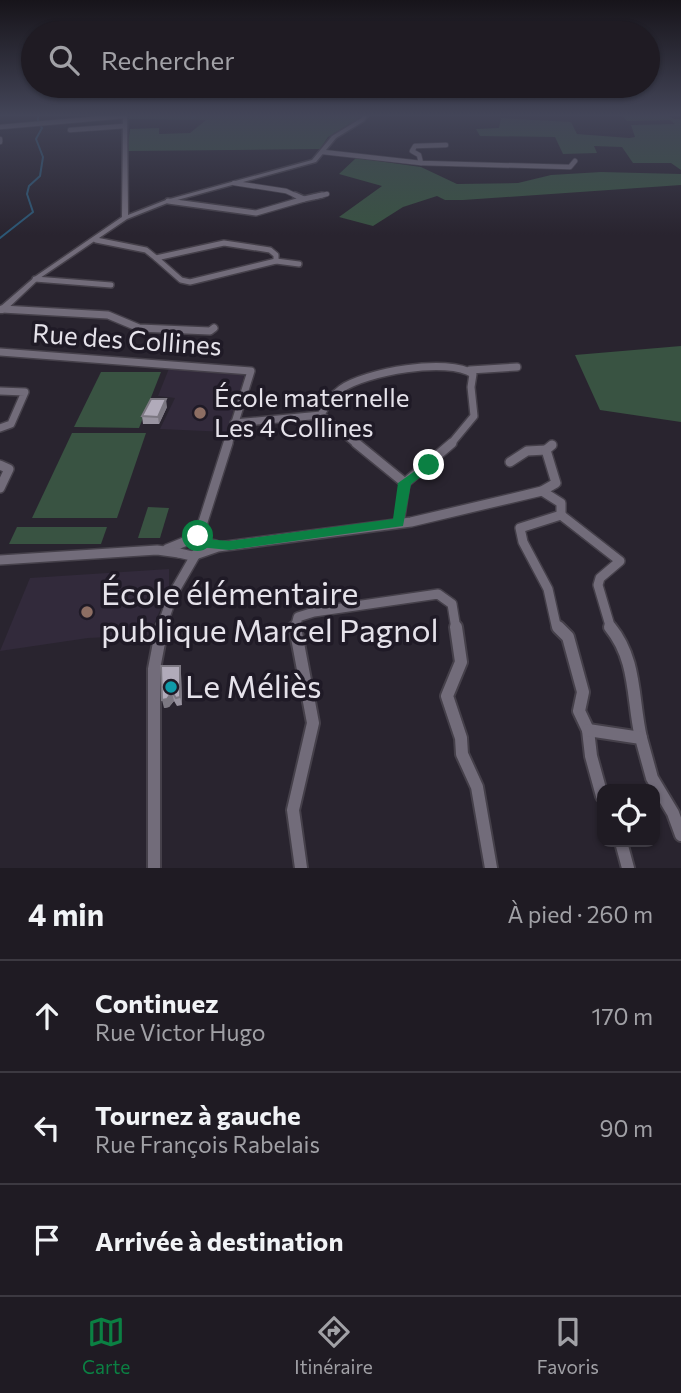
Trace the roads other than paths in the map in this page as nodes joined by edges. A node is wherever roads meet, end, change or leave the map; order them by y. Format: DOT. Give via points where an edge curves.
graph roads {
  1 [pos="127,155"];
  2 [pos="321,155"];
  3 [pos="345,155"];
  4 [pos="418,155"];
  5 [pos="575,161"];
  6 [pos="421,163"];
  7 [pos="234,183"];
  8 [pos="327,194"];
  9 [pos="304,199"];
  10 [pos="168,201"];
  11 [pos="130,212"];
  12 [pos="96,240"];
  13 [pos="156,258"];
  14 [pos="276,261"];
  15 [pos="299,264"];
  16 [pos="35,279"];
  17 [pos="111,285"];
  18 [pos="1,310"];
  19 [pos="214,328"];
  20 [pos="0,352"];
  21 [pos="517,367"];
  22 [pos="470,370"];
  23 [pos="0,391"];
  24 [pos="321,415"];
  25 [pos="235,421"];
  26 [pos="0,428"];
  27 [pos="510,461"];
  28 [pos="0,465"];
  29 [pos="405,483"];
  30 [pos="0,488"];
  31 [pos="542,491"];
  32 [pos="561,515"];
  33 [pos="203,520"];
  34 [pos="399,523"];
  35 [pos="182,548"];
  36 [pos="198,548"];
  37 [pos="0,560"];
  38 [pos="180,578"];
  39 [pos="588,730"];
  40 [pos="641,738"];
  41 [pos="599,784"];
  42 [pos="681,835"];
  43 [pos="622,847"];
  44 [pos="154,868"];
  45 [pos="302,868"];
  46 [pos="491,868"];
  47 [pos="628,868"];
  1 -- 11 [label="street"];
  2 -- 7 [label="street" via="314,162"];
  3 -- 6 [label="street"];
  4 -- 6 [label="street"];
  5 -- 6 [label="street" via="570,167"];
  7 -- 9 [label="street" via="285,191"];
  7 -- 10 [label="street"];
  8 -- 9 [label="street"];
  9 -- 10 [label="street" via="256,213"];
  10 -- 11 [label="street"];
  11 -- 12 [label="street"];
  12 -- 13 [label="street" via="146,250"];
  12 -- 16 [label="street"];
  13 -- 14 [label="street" via="226,243 274,251"];
  13 -- 14 [label="street" via="181,281 190,282"];
  14 -- 15 [label="street"];
  16 -- 17 [label="street"];
  16 -- 18 [label="street"];
  18 -- 19 [label="street" via="108,315 139,328"];
  20 -- 25 [label="street, Rue des Collines" via="251,371"];
  21 -- 22 [label="street"];
  22 -- 24 [label="street" via="378,372 348,386 330,400"];
  22 -- 29 [label="street" via="474,416 450,445"];
  23 -- 26 [label="street" via="25,392 11,424"];
  24 -- 25 [label="street"];
  24 -- 29 [label="street"];
  25 -- 33 [label="street"];
  27 -- 31 [label="street" via="527,451 549,448 556,483"];
  28 -- 30 [label="street" via="9,469"];
  29 -- 34 [label="street"];
  31 -- 32 [label="street" via="561,503"];
  31 -- 34 [label="street"];
  32 -- 39 [label="street" via="520,528 548,589 556,625 568,637 583,692 579,711"];
  32 -- 40 [label="street" via="620,561 598,585 609,626 621,641 633,675"];
  33 -- 35 [label="street"];
  33 -- 36 [label="street"];
  34 -- 36 [label="street"];
  35 -- 36 [label="street"];
  35 -- 36 [label="street"];
  35 -- 37 [label="street"];
  35 -- 38 [label="street"];
  36 -- 38 [label="street"];
  38 -- 44 [label="street" via="157,643 154,669"];
  39 -- 40 [label="street"];
  39 -- 41 [label="street"];
  40 -- 42 [label="street" via="652,778"];
  43 -- 47 [label="street"];
  45 -- 46 [label="street" via="293,810 313,723 295,626 298,617 438,594 452,604 455,615 461,662 447,696 477,787"];
}
